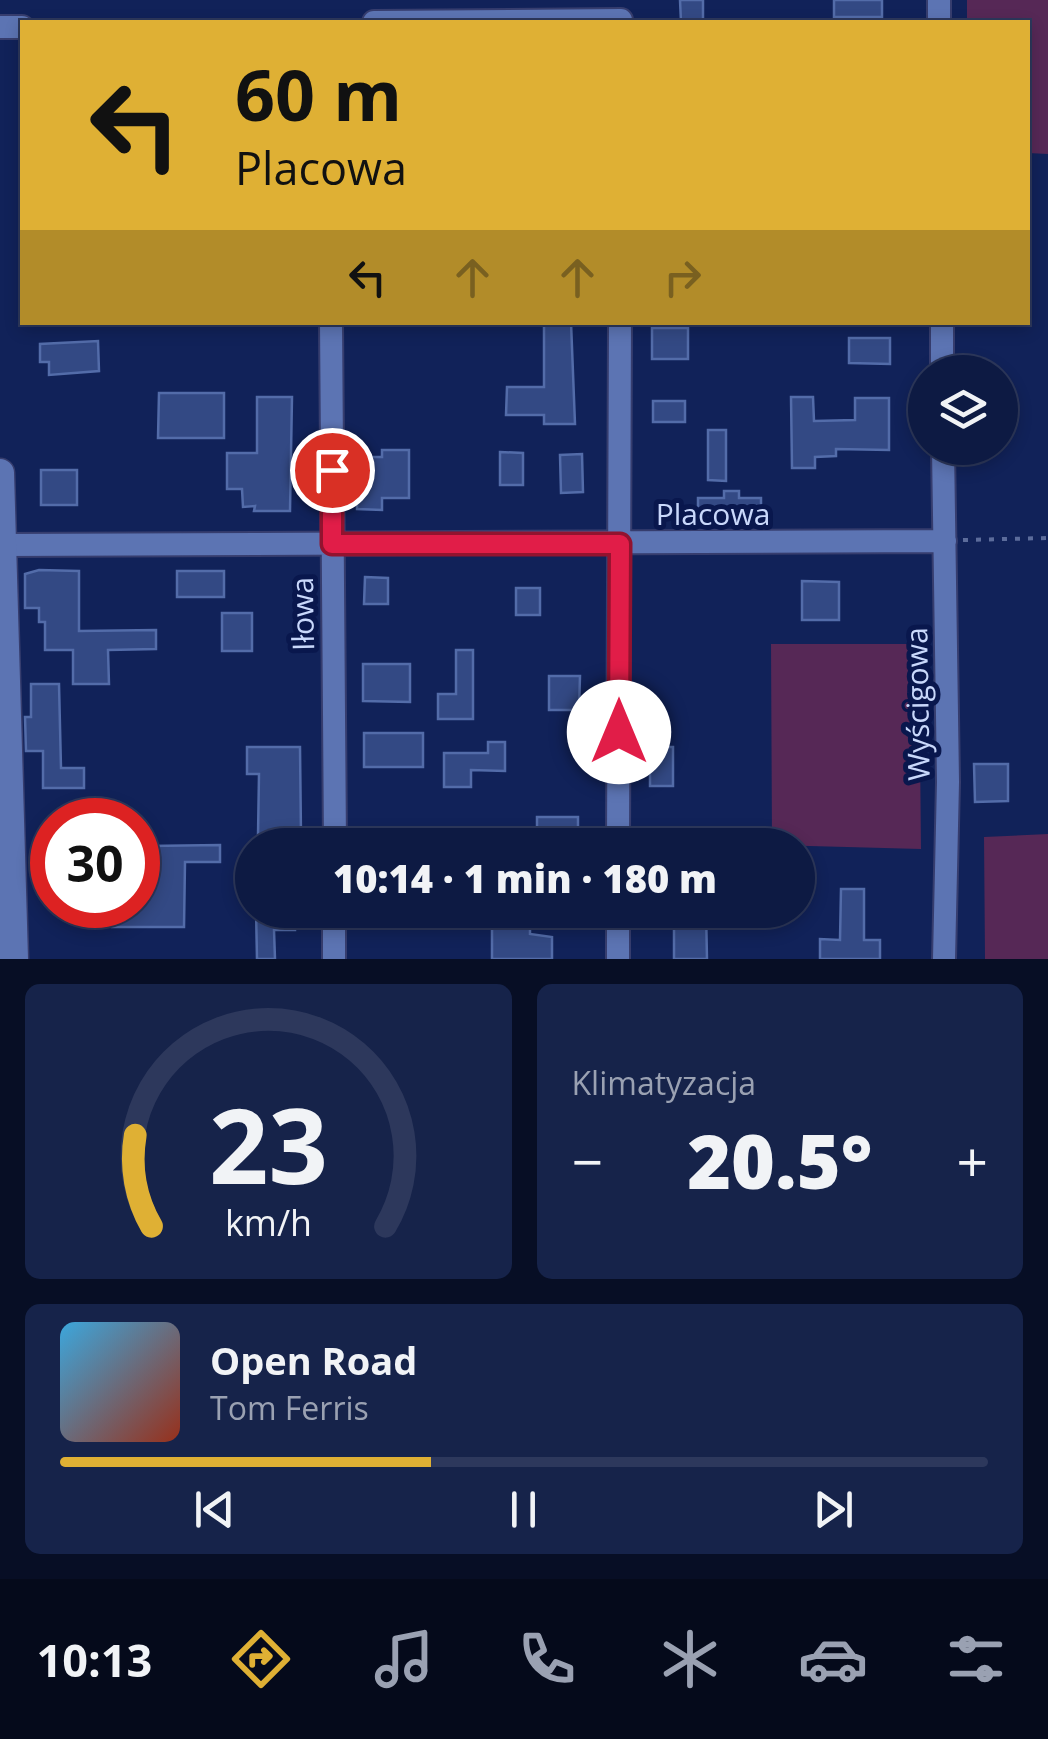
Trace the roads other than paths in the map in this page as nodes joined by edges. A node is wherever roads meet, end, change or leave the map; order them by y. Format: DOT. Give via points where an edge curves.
graph roads {
  1 [pos="621,14"];
  2 [pos="436,20"];
  3 [pos="331,325"];
  4 [pos="620,325"];
  5 [pos="942,325"];
  6 [pos="942,355"];
  7 [pos="943,465"];
  8 [pos="0,473"];
  9 [pos="944,541"];
  10 [pos="332,544"];
  11 [pos="620,544"];
  12 [pos="2,545"];
  13 [pos="3,658"];
  14 [pos="335,828"];
  15 [pos="618,828"];
  16 [pos="334,928"];
  17 [pos="618,928"];
  18 [pos="14,959"];
  19 [pos="334,959"];
  20 [pos="618,959"];
  21 [pos="944,959"];
  1 -- 2 [label="street"];
  3 -- 10 [label="street, Iłowa"];
  4 -- 11 [label="street"];
  5 -- 6 [label="street"];
  7 -- 9 [label="street, Wyścigowa"];
  8 -- 12 [label="street"];
  9 -- 11 [label="street, Placowa"];
  9 -- 21 [label="street, Wyścigowa"];
  10 -- 11 [label="street, Placowa"];
  10 -- 12 [label="street, Placowa"];
  10 -- 14 [label="street, Iłowa"];
  11 -- 15 [label="street"];
  12 -- 13 [label="street"];
  13 -- 18 [label="street"];
  16 -- 19 [label="street"];
  17 -- 20 [label="street"];
}
